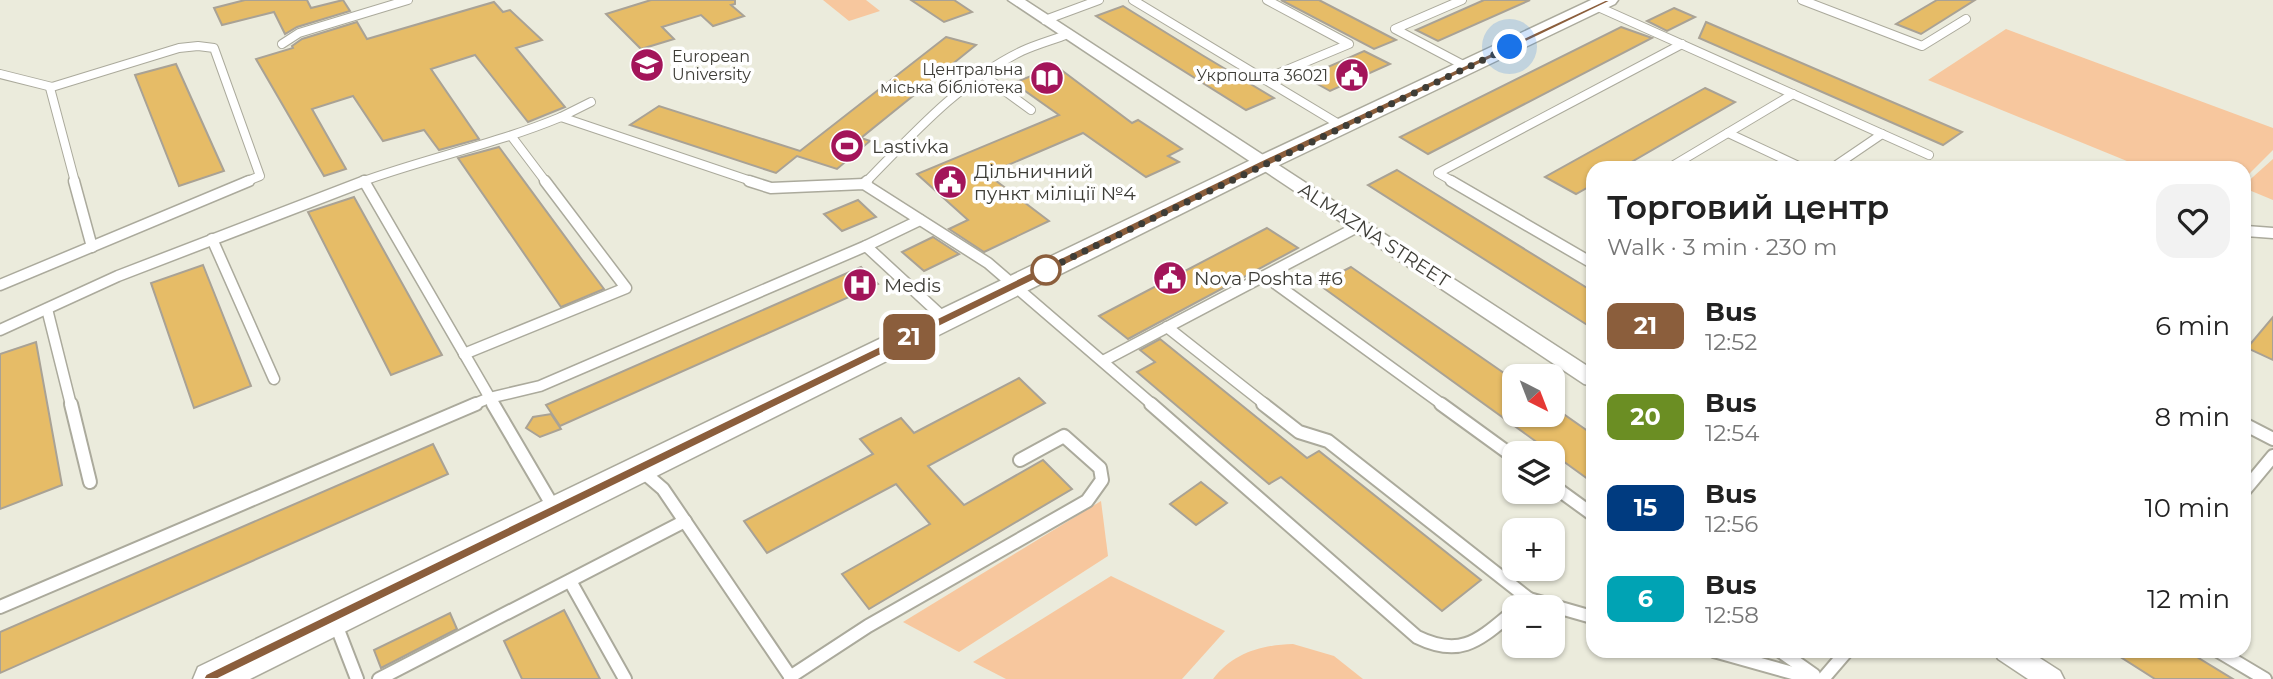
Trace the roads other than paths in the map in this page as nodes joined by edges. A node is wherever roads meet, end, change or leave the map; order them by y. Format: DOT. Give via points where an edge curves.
graph roads {
  1 [pos="408,0"];
  2 [pos="1015,0"];
  3 [pos="1100,0"];
  4 [pos="1133,0"];
  5 [pos="1267,0"];
  6 [pos="1462,0"];
  7 [pos="1802,0"];
  8 [pos="1602,3"];
  9 [pos="1966,19"];
  10 [pos="1045,20"];
  11 [pos="1068,34"];
  12 [pos="282,44"];
  13 [pos="1682,44"];
  14 [pos="1467,67"];
  15 [pos="0,74"];
  16 [pos="983,75"];
  17 [pos="1265,79"];
  18 [pos="50,88"];
  19 [pos="1793,94"];
  20 [pos="592,102"];
  21 [pos="1031,110"];
  22 [pos="561,117"];
  23 [pos="1342,126"];
  24 [pos="1728,133"];
  25 [pos="1882,134"];
  26 [pos="512,137"];
  27 [pos="1928,155"];
  28 [pos="1681,161"];
  29 [pos="1788,161"];
  30 [pos="1842,161"];
  31 [pos="1264,163"];
  32 [pos="364,181"];
  33 [pos="864,184"];
  34 [pos="920,220"];
  35 [pos="1359,226"];
  36 [pos="2251,231"];
  37 [pos="2273,233"];
  38 [pos="212,239"];
  39 [pos="866,246"];
  40 [pos="92,247"];
  41 [pos="1586,259"];
  42 [pos="1265,276"];
  43 [pos="0,285"];
  44 [pos="1016,285"];
  45 [pos="47,309"];
  46 [pos="946,319"];
  47 [pos="1167,327"];
  48 [pos="0,330"];
  49 [pos="464,354"];
  50 [pos="1103,361"];
  51 [pos="1586,375"];
  52 [pos="274,379"];
  53 [pos="489,398"];
  54 [pos="2251,428"];
  55 [pos="2273,439"];
  56 [pos="1502,448"];
  57 [pos="2273,456"];
  58 [pos="1020,460"];
  59 [pos="640,469"];
  60 [pos="90,482"];
  61 [pos="2251,483"];
  62 [pos="1565,494"];
  63 [pos="1586,510"];
  64 [pos="555,511"];
  65 [pos="685,521"];
  66 [pos="570,581"];
  67 [pos="1514,595"];
  68 [pos="0,607"];
  69 [pos="1565,611"];
  70 [pos="1586,616"];
  71 [pos="334,619"];
  72 [pos="1502,620"];
  73 [pos="1740,658"];
  74 [pos="1790,658"];
  75 [pos="1840,658"];
  76 [pos="2018,658"];
  77 [pos="2230,658"];
  78 [pos="791,678"];
  79 [pos="212,679"];
  80 [pos="357,679"];
  81 [pos="379,679"];
  82 [pos="625,679"];
  83 [pos="1819,679"];
  84 [pos="2050,679"];
  85 [pos="2264,679"];
  1 -- 12 [label="lane" via="299,33"];
  2 -- 10 [label="street, ALMAZNA STREET"];
  3 -- 10 [label="lane"];
  4 -- 17 [label="lane"];
  5 -- 17 [label="lane" via="1349,44"];
  6 -- 14 [label="lane" via="1395,29"];
  7 -- 9 [label="lane" via="1922,46"];
  8 -- 13 [label="lane"];
  8 -- 14 [label="main road"];
  10 -- 11 [label="street, ALMAZNA STREET"];
  11 -- 16 [label="lane" via="1021,52"];
  11 -- 31 [label="street, ALMAZNA STREET"];
  13 -- 19 [label="lane"];
  13 -- 41 [label="lane" via="1438,173"];
  14 -- 23 [label="main road"];
  15 -- 18 [label="lane"];
  16 -- 21 [label="lane"];
  16 -- 33 [label="lane"];
  17 -- 23 [label="lane"];
  18 -- 40 [label="lane"];
  18 -- 40 [label="lane" via="157,54 206,45 214,48 260,176"];
  19 -- 24 [label="lane"];
  19 -- 25 [label="lane"];
  20 -- 22 [label="lane"];
  22 -- 26 [label="lane"];
  22 -- 33 [label="lane" via="771,188"];
  23 -- 31 [label="main road"];
  24 -- 28 [label="lane"];
  24 -- 29 [label="lane"];
  25 -- 27 [label="lane"];
  25 -- 30 [label="lane"];
  26 -- 32 [label="lane"];
  26 -- 49 [label="lane" via="626,288"];
  31 -- 35 [label="street, ALMAZNA STREET"];
  31 -- 44 [label="main road"];
  32 -- 38 [label="lane"];
  32 -- 49 [label="lane"];
  33 -- 34 [label="lane"];
  34 -- 39 [label="lane"];
  34 -- 44 [label="lane"];
  35 -- 42 [label="lane"];
  35 -- 51 [label="street, ALMAZNA STREET"];
  36 -- 37 [label="lane"];
  38 -- 45 [label="lane"];
  38 -- 52 [label="lane"];
  39 -- 46 [label="lane"];
  39 -- 53 [label="lane" via="540,386"];
  40 -- 43 [label="lane"];
  42 -- 47 [label="lane"];
  42 -- 56 [label="lane"];
  44 -- 46 [label="main road"];
  44 -- 50 [label="lane"];
  45 -- 48 [label="lane"];
  45 -- 60 [label="lane"];
  46 -- 59 [label="main road"];
  47 -- 50 [label="lane"];
  47 -- 67 [label="lane" via="1299,432 1328,441"];
  49 -- 53 [label="lane"];
  50 -- 72 [label="lane" via="1417,637 1433,647 1454,649 1469,646"];
  53 -- 64 [label="lane"];
  53 -- 68 [label="lane"];
  54 -- 55 [label="lane"];
  57 -- 61 [label="lane"];
  58 -- 78 [label="lane" via="1064,436 1100,468 1102,480 1087,501 868,626"];
  59 -- 64 [label="main road"];
  59 -- 65 [label="lane" via="663,489"];
  62 -- 63 [label="lane"];
  64 -- 71 [label="main road"];
  65 -- 66 [label="lane"];
  65 -- 78 [label="lane"];
  66 -- 81 [label="lane"];
  66 -- 82 [label="lane"];
  69 -- 70 [label="lane"];
  71 -- 79 [label="main road"];
  71 -- 80 [label="lane"];
  73 -- 83 [label="lane"];
  74 -- 83 [label="lane"];
  75 -- 83 [label="lane"];
  76 -- 84 [label="street"];
  77 -- 85 [label="lane"];
}
